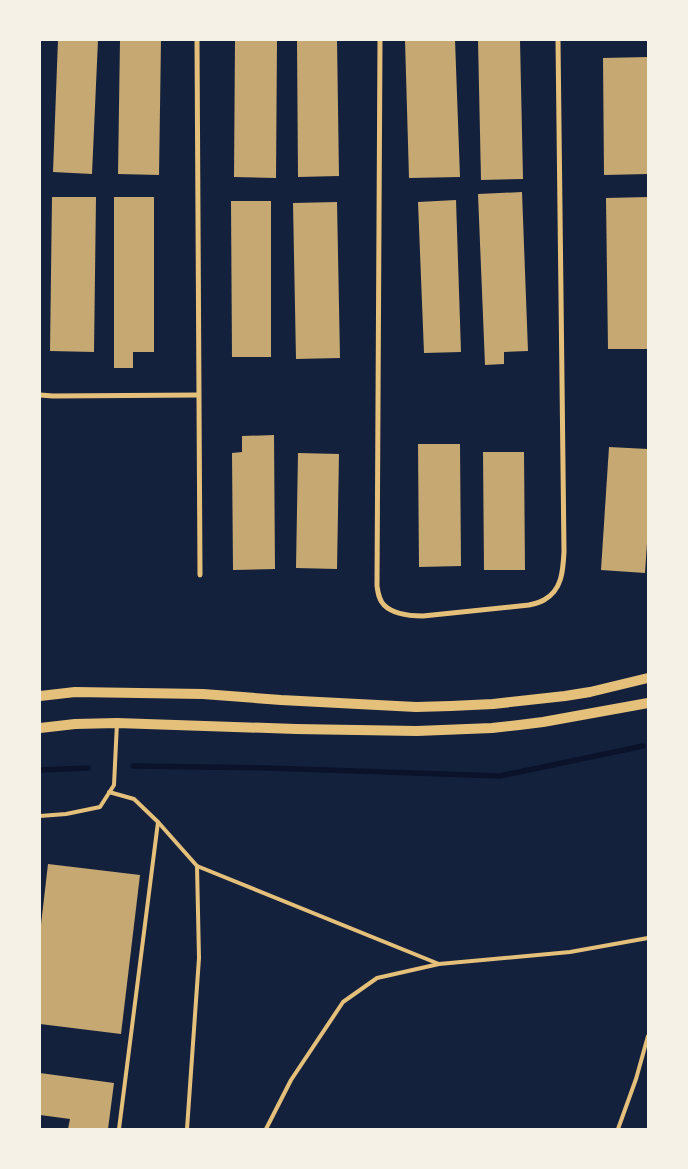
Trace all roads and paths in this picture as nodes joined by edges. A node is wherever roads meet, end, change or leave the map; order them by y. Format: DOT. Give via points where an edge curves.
graph roads {
  1 [pos="197,40"];
  2 [pos="380,40"];
  3 [pos="558,40"];
  4 [pos="40,395"];
  5 [pos="198,395"];
  6 [pos="200,575"];
  7 [pos="648,678"];
  8 [pos="40,696"];
  9 [pos="648,703"];
  10 [pos="117,724"];
  11 [pos="40,728"];
  12 [pos="109,792"];
  13 [pos="40,816"];
  14 [pos="158,822"];
  15 [pos="197,866"];
  16 [pos="648,938"];
  17 [pos="439,964"];
  18 [pos="648,1036"];
  19 [pos="119,1129"];
  20 [pos="187,1129"];
  21 [pos="266,1129"];
  22 [pos="618,1129"];
  1 -- 5 [label="street"];
  2 -- 3 [label="street" via="377,586 384,605 410,616 422,616 529,605 544,600 561,582 564,552"];
  4 -- 5 [label="street"];
  5 -- 6 [label="street"];
  7 -- 8 [label="main road" via="565,696 451,706 291,701 203,694 75,692"];
  9 -- 10 [label="main road" via="520,725 417,731"];
  10 -- 11 [label="main road"];
  10 -- 12 [label="lane" via="114,785"];
  12 -- 13 [label="lane" via="100,808"];
  12 -- 14 [label="lane" via="134,799"];
  14 -- 15 [label="lane"];
  14 -- 19 [label="lane"];
  15 -- 17 [label="lane"];
  15 -- 20 [label="lane" via="199,958"];
  16 -- 17 [label="lane" via="570,952"];
  17 -- 21 [label="lane" via="377,978 343,1002 291,1080"];
  18 -- 22 [label="lane"];
}
